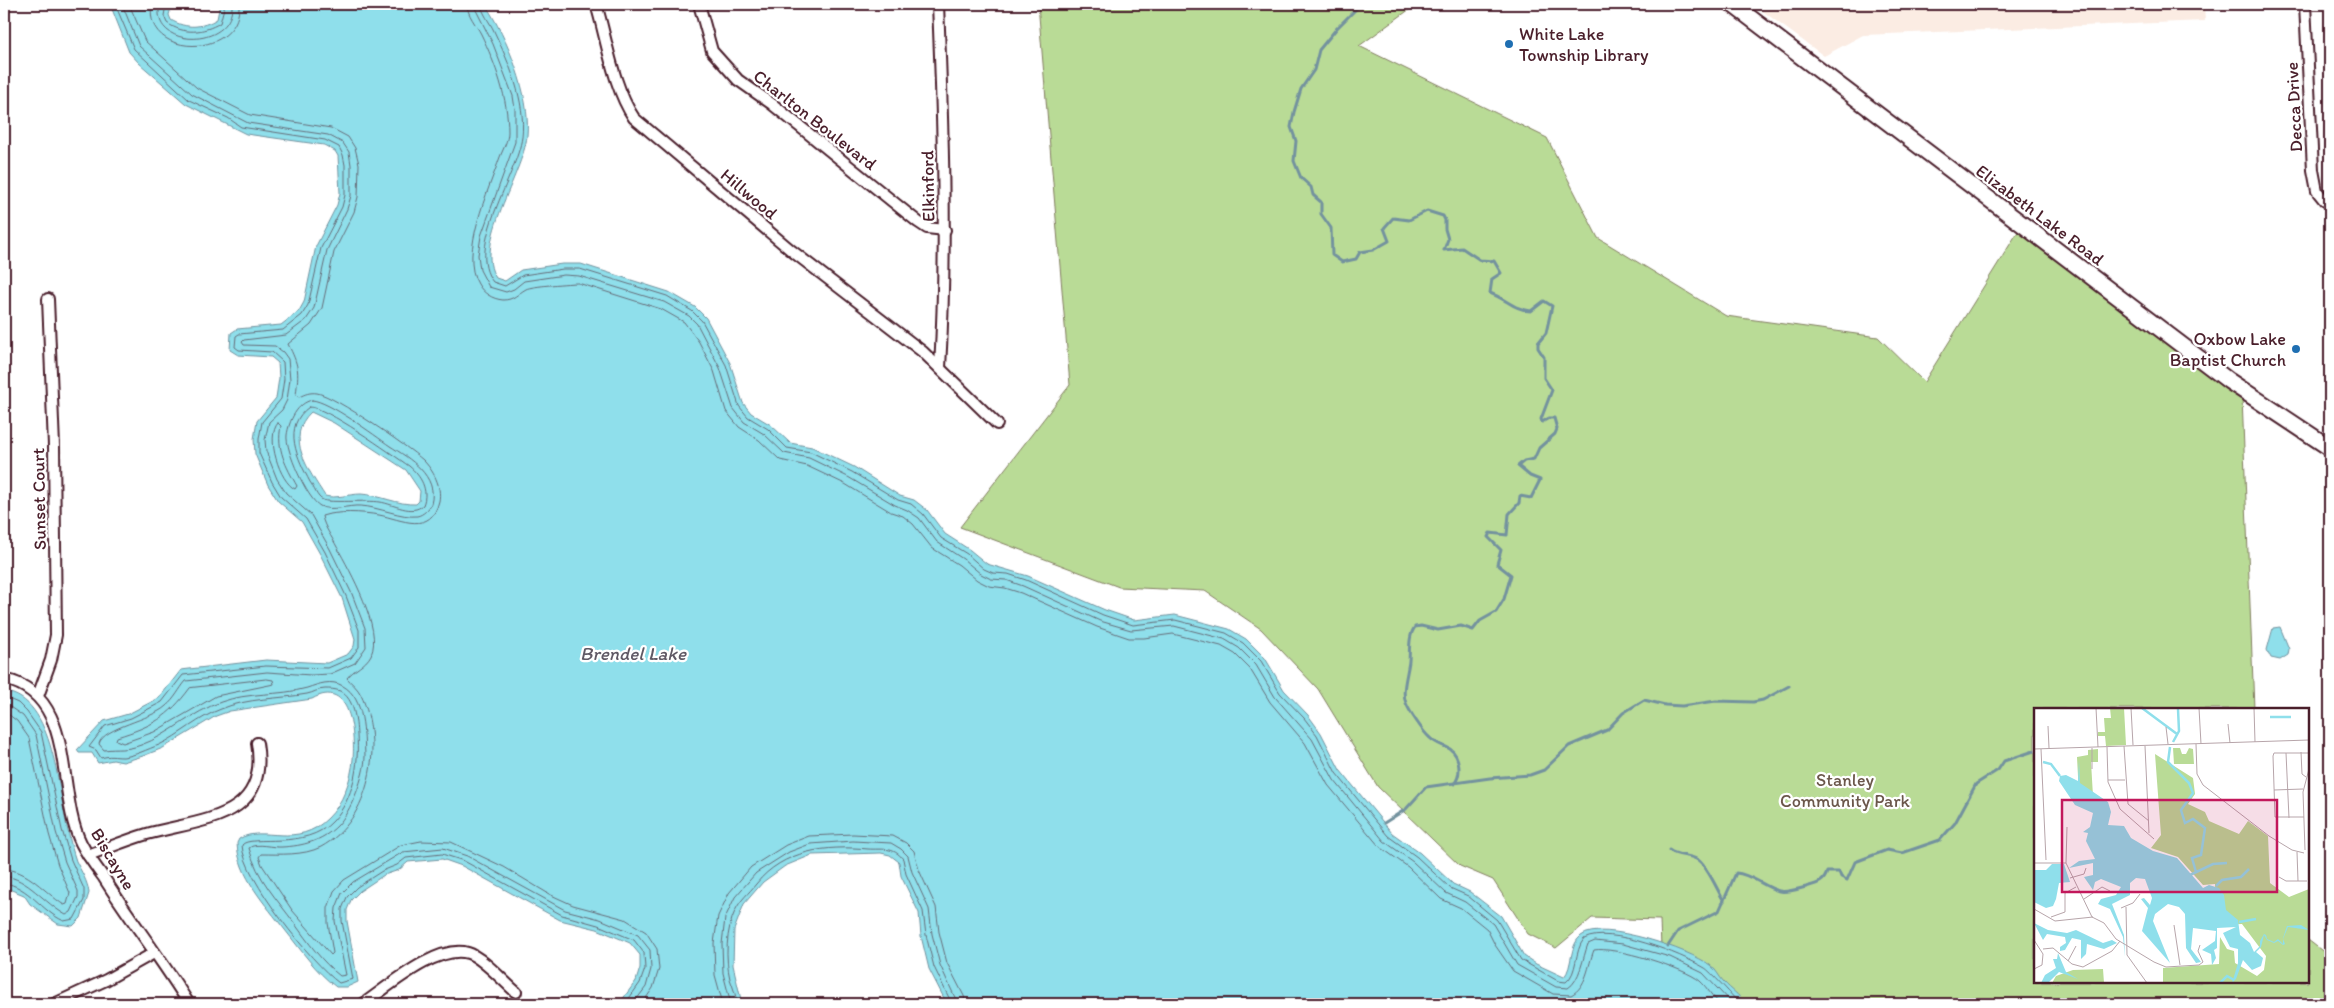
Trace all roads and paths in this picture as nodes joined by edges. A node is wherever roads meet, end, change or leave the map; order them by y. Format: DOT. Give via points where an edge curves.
graph roads {
  1 [pos="596,4"];
  2 [pos="698,4"];
  3 [pos="938,4"];
  4 [pos="1732,4"];
  5 [pos="2306,4"];
  6 [pos="2330,202"];
  7 [pos="945,230"];
  8 [pos="48,300"];
  9 [pos="940,368"];
  10 [pos="997,424"];
  11 [pos="2330,448"];
  12 [pos="4,679"];
  13 [pos="38,696"];
  14 [pos="257,743"];
  15 [pos="88,854"];
  16 [pos="154,952"];
  17 [pos="516,992"];
  18 [pos="54,1004"];
  19 [pos="188,1004"];
  20 [pos="363,1004"];
  1 -- 9 [label="street, Hillwood" via="619,87 634,118 792,251 924,352"];
  2 -- 7 [label="street, Charlton Boulevard" via="712,51 738,80 918,222 927,228"];
  3 -- 7 [label="street, Elkinford"];
  4 -- 11 [label="street, Elizabeth Lake Road" via="2229,381"];
  5 -- 6 [label="street, Decca Drive" via="2313,170 2317,191"];
  7 -- 9 [label="street, Elkinford"];
  8 -- 13 [label="street, Sunset Court" via="54,446 56,635"];
  9 -- 10 [label="street, Hillwood"];
  12 -- 13 [label="street, Biscayne" via="17,682"];
  13 -- 15 [label="street, Biscayne" via="55,727 71,808"];
  14 -- 15 [label="street" via="260,758 251,794 236,808 209,820 146,834"];
  15 -- 16 [label="street, Biscayne"];
  16 -- 18 [label="street" via="106,980"];
  16 -- 19 [label="street, Biscayne"];
  17 -- 20 [label="street" via="469,953 452,952 425,962"];
}
